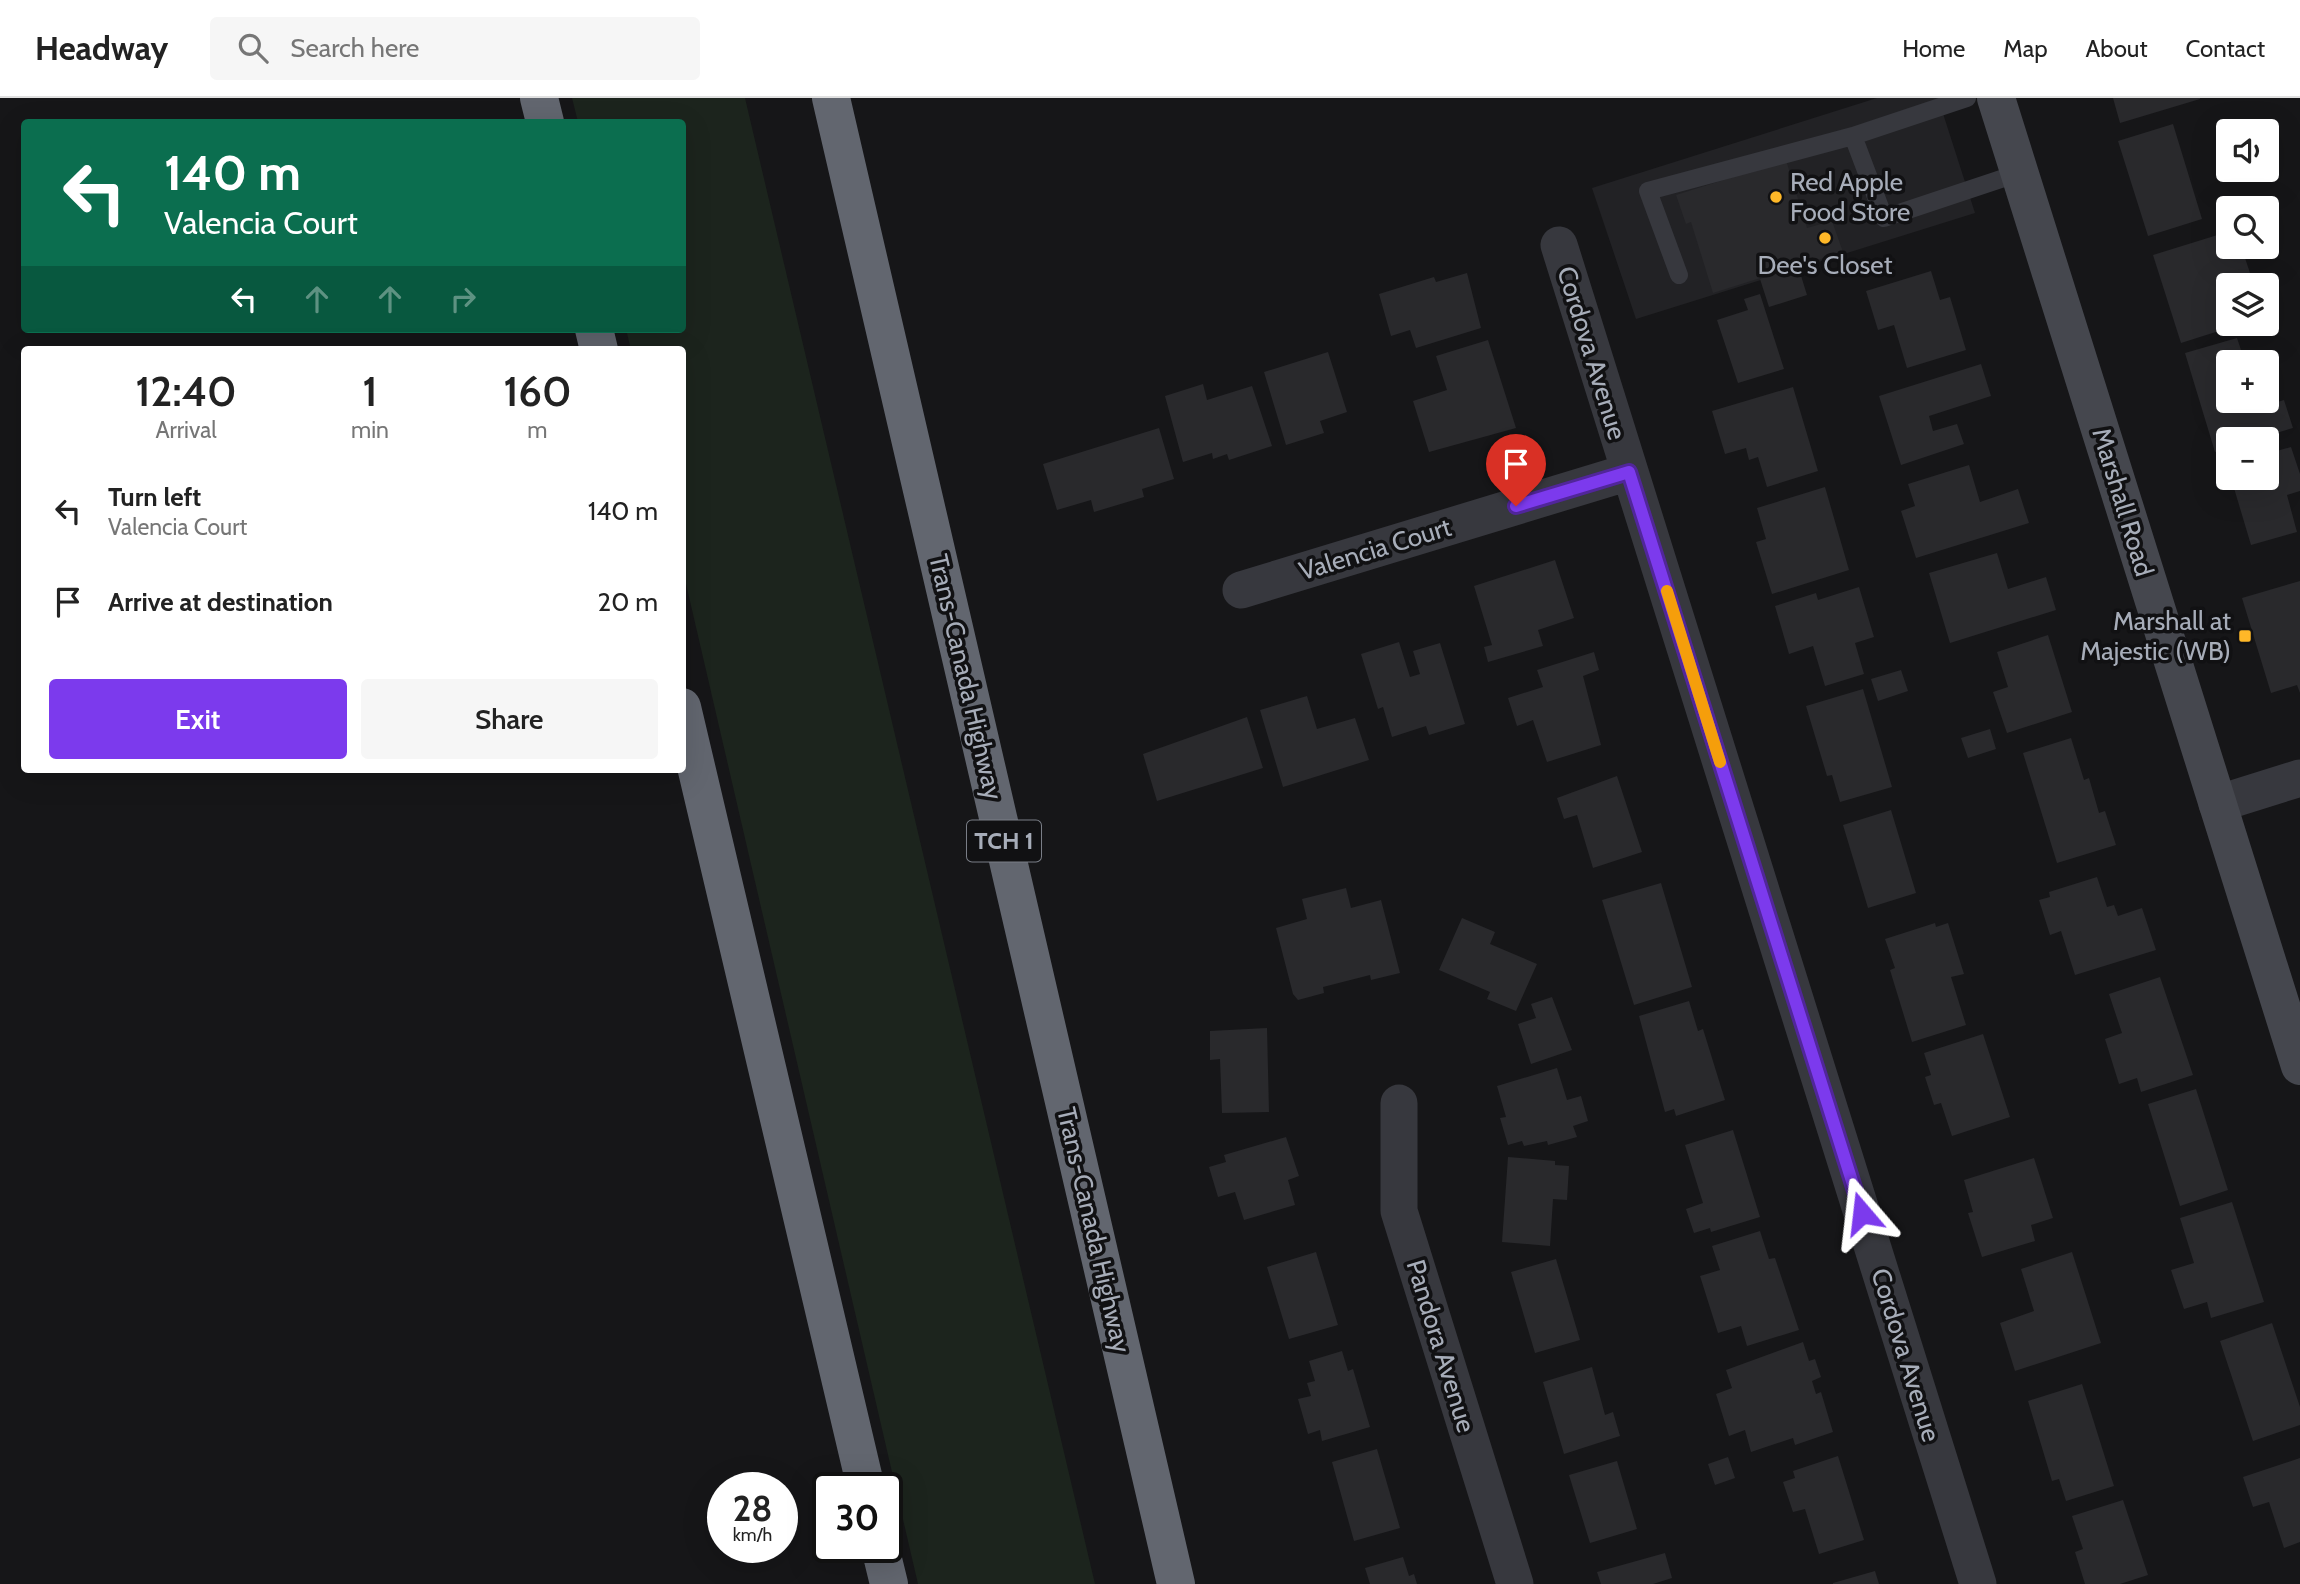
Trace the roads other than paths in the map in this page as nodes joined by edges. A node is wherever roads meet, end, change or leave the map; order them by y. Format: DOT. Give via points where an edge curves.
graph roads {
  1 [pos="540,98"];
  2 [pos="831,98"];
  3 [pos="1967,98"];
  4 [pos="1996,98"];
  5 [pos="544,119"];
  6 [pos="1853,136"];
  7 [pos="2020,173"];
  8 [pos="1559,245"];
  9 [pos="1679,275"];
  10 [pos="1629,472"];
  11 [pos="1241,590"];
  12 [pos="686,724"];
  13 [pos="2300,778"];
  14 [pos="2217,804"];
  15 [pos="2300,1066"];
  16 [pos="1399,1103"];
  17 [pos="862,1472"];
  18 [pos="883,1563"];
  19 [pos="888,1584"];
  20 [pos="1176,1584"];
  21 [pos="1515,1584"];
  22 [pos="1978,1584"];
  1 -- 5 [label="highway"];
  2 -- 20 [label="highway, Trans-Canada Highway / TCH 1"];
  3 -- 6 [label="lane"];
  4 -- 7 [label="main road, Marshall Road"];
  6 -- 7 [label="lane" via="1884,218"];
  6 -- 9 [label="lane" via="1648,191"];
  7 -- 14 [label="main road, Marshall Road"];
  8 -- 10 [label="street, Cordova Avenue"];
  10 -- 11 [label="street, Valencia Court"];
  10 -- 22 [label="street, Cordova Avenue"];
  12 -- 17 [label="highway"];
  13 -- 14 [label="street"];
  14 -- 15 [label="main road, Marshall Road"];
  16 -- 21 [label="street, Pandora Avenue" via="1399,1211"];
  18 -- 19 [label="highway"];
}
